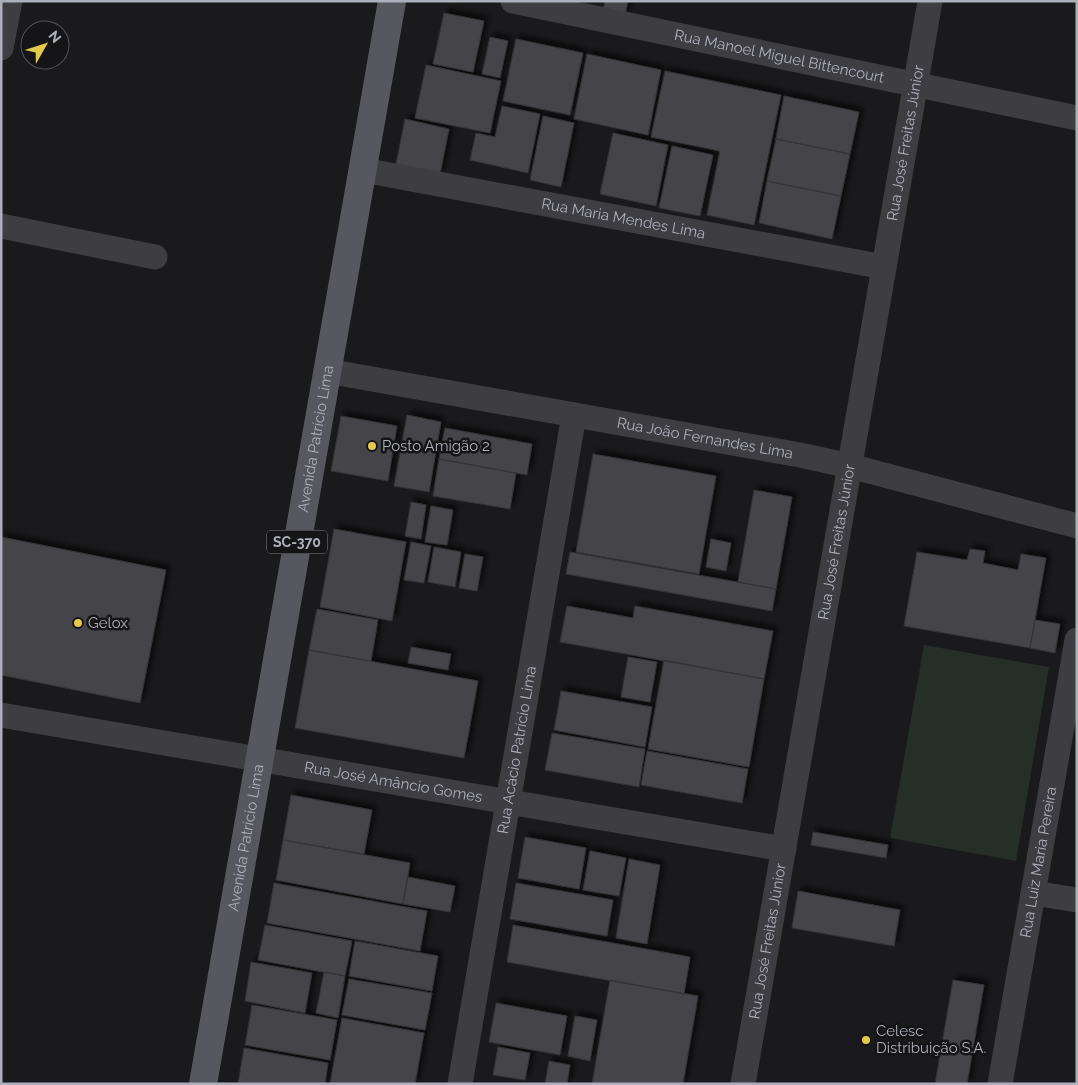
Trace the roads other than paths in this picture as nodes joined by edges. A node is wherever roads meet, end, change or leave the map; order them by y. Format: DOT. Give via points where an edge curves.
graph roads {
  1 [pos="10,1"];
  2 [pos="392,1"];
  3 [pos="513,1"];
  4 [pos="930,1"];
  5 [pos="1,48"];
  6 [pos="916,84"];
  7 [pos="1077,118"];
  8 [pos="362,170"];
  9 [pos="1,226"];
  10 [pos="155,256"];
  11 [pos="884,267"];
  12 [pos="327,371"];
  13 [pos="574,415"];
  14 [pos="850,466"];
  15 [pos="1077,526"];
  16 [pos="1077,640"];
  17 [pos="1,715"];
  18 [pos="260,760"];
  19 [pos="508,802"];
  20 [pos="784,849"];
  21 [pos="1033,893"];
  22 [pos="1077,900"];
  23 [pos="203,1084"];
  24 [pos="460,1084"];
  25 [pos="743,1084"];
  26 [pos="1000,1084"];
  1 -- 5 [label="street"];
  2 -- 8 [label="main road, Avenida Patrício Lima / SC-370"];
  3 -- 6 [label="street, Rua Manoel Miguel Bittencourt"];
  4 -- 6 [label="street, Rua José Freitas Júnior"];
  6 -- 7 [label="street, Rua Manoel Miguel Bittencourt"];
  6 -- 11 [label="street, Rua José Freitas Júnior"];
  8 -- 11 [label="street, Rua Maria Mendes Lima"];
  8 -- 12 [label="main road, Avenida Patrício Lima / SC-370"];
  9 -- 10 [label="street"];
  11 -- 14 [label="street, Rua José Freitas Júnior"];
  12 -- 13 [label="street, Rua João Fernandes Lima"];
  12 -- 18 [label="main road, Avenida Patrício Lima / SC-370"];
  13 -- 14 [label="street, Rua João Fernandes Lima"];
  13 -- 19 [label="street, Rua Acácio Patrício Lima"];
  14 -- 15 [label="street, Rua João Fernandes Lima"];
  14 -- 20 [label="street, Rua José Freitas Júnior"];
  16 -- 21 [label="street, Rua Luiz Maria Pereira"];
  17 -- 18 [label="street, Rua José Amâncio Gomes"];
  18 -- 19 [label="street, Rua José Amâncio Gomes"];
  18 -- 23 [label="main road, Avenida Patrício Lima / SC-370"];
  19 -- 20 [label="street, Rua José Amâncio Gomes"];
  19 -- 24 [label="street, Rua Acácio Patrício Lima"];
  20 -- 25 [label="street, Rua José Freitas Júnior"];
  21 -- 22 [label="street"];
  21 -- 26 [label="street, Rua Luiz Maria Pereira"];
}
